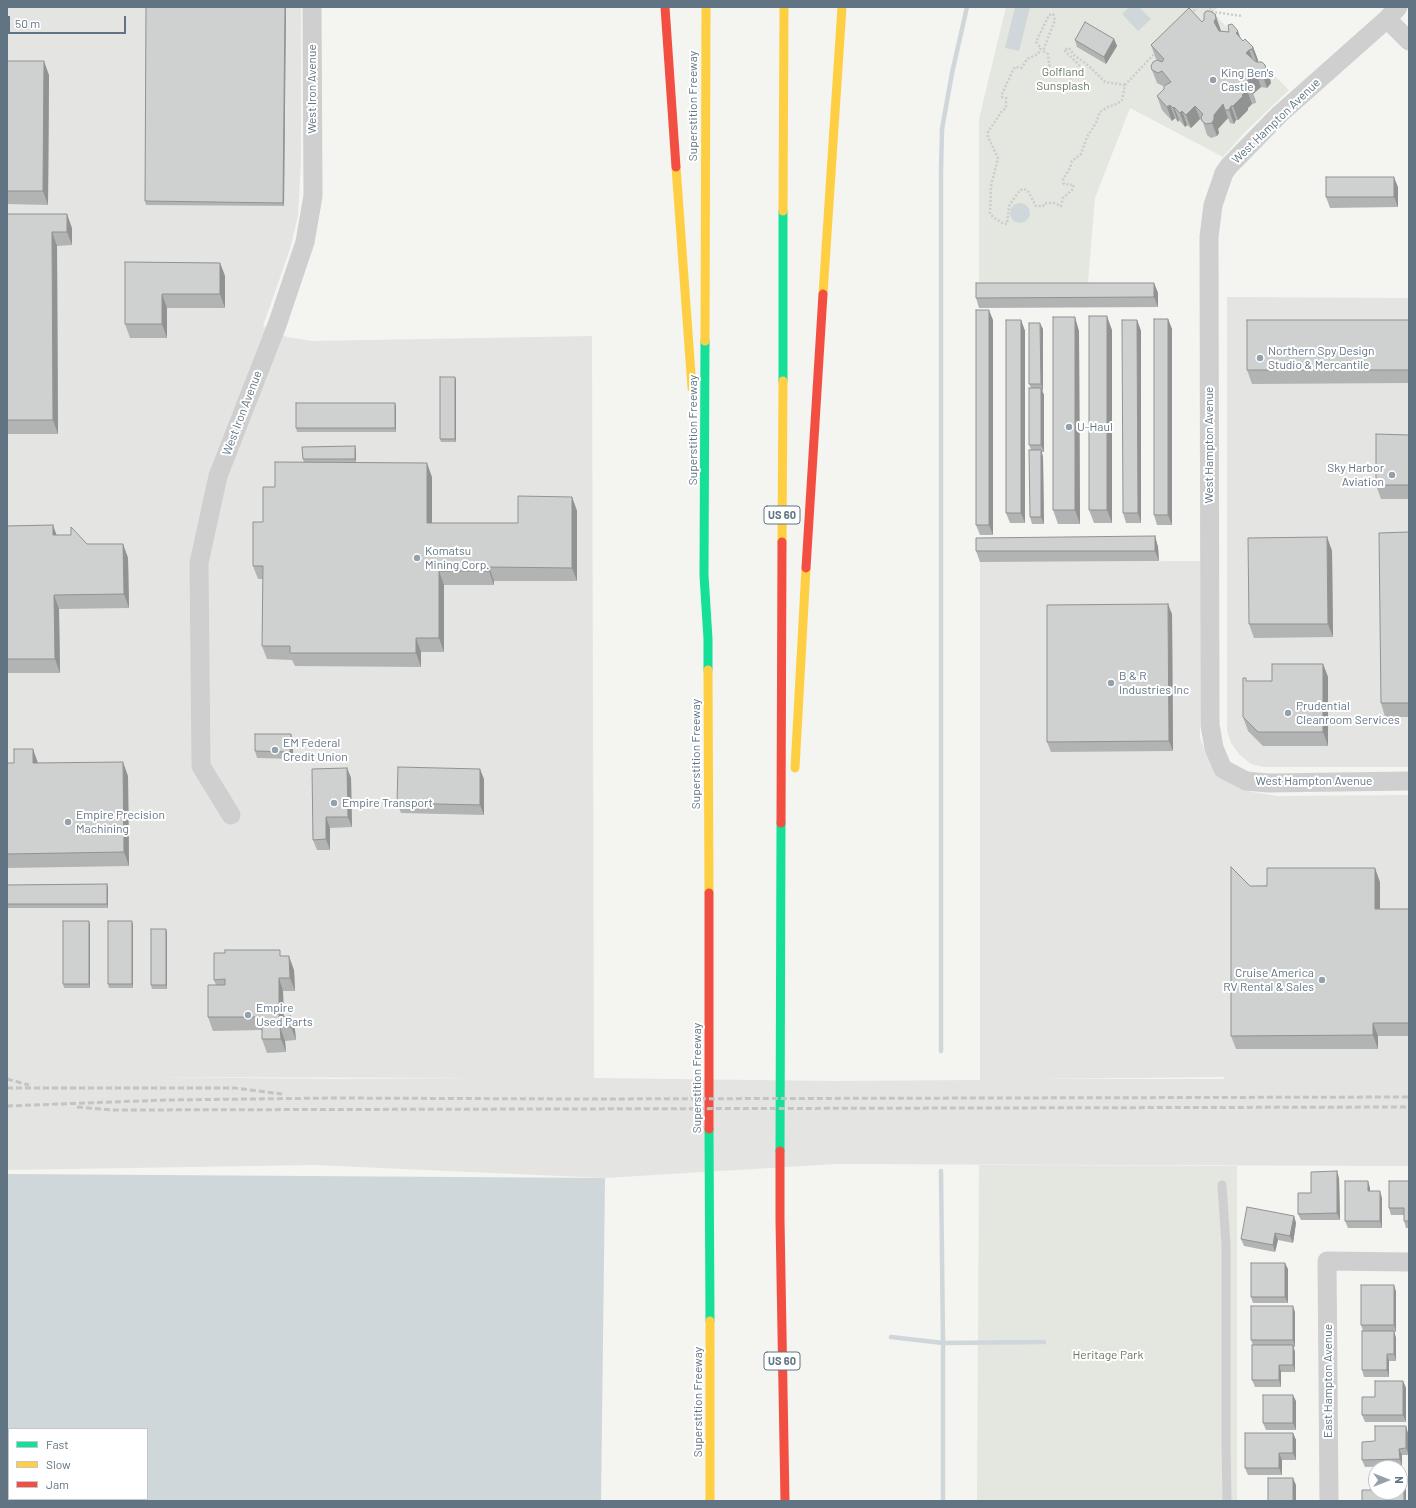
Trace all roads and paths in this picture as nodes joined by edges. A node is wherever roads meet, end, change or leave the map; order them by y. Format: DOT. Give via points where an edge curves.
graph roads {
  1 [pos="312,7"];
  2 [pos="665,7"];
  3 [pos="706,7"];
  4 [pos="784,7"];
  5 [pos="842,7"];
  6 [pos="1197,7"];
  7 [pos="1210,7"];
  8 [pos="1392,13"];
  9 [pos="1243,16"];
  10 [pos="1187,18"];
  11 [pos="1409,41"];
  12 [pos="1156,52"];
  13 [pos="1125,85"];
  14 [pos="692,401"];
  15 [pos="695,440"];
  16 [pos="704,574"];
  17 [pos="794,776"];
  18 [pos="1409,781"];
  19 [pos="231,815"];
  20 [pos="790,848"];
  21 [pos="780,1023"];
  22 [pos="1222,1185"];
  23 [pos="1409,1262"];
  24 [pos="710,1429"];
  25 [pos="706,1501"];
  26 [pos="710,1501"];
  27 [pos="785,1501"];
  28 [pos="1227,1501"];
  29 [pos="1329,1501"];
  1 -- 19 [label="street, West Iron Avenue" via="313,196 305,242 277,326 218,476 199,563 201,766"];
  2 -- 14 [label="highway"];
  3 -- 16 [label="highway, Superstition Freeway"];
  4 -- 21 [label="highway, US 60"];
  5 -- 17 [label="highway"];
  6 -- 10 [label="path"];
  7 -- 9 [label="path" via="1213,12"];
  8 -- 11 [label="street"];
  8 -- 18 [label="street, West Hampton Avenue" via="1280,114 1233,162 1224,173 1213,205 1209,237 1210,725 1214,748 1223,768 1246,782"];
  12 -- 13 [label="path"];
  13 -- 13 [label="path" via="1105,82 1069,48 1064,50 1080,69 1074,76 1070,78 1050,70 1048,54 1043,51 1055,20 1053,14 1049,15 1036,42 1040,48 1038,54 1028,59 1021,68 1015,67 1013,70 1002,94 1002,97 1006,98 1006,108 988,132 998,158 991,186 990,213 993,217 1007,224 1009,206 1020,190 1024,189 1028,191 1036,206 1043,206 1045,203 1061,206 1063,198 1074,189 1074,185 1064,184 1063,179 1072,162 1080,154 1100,112 1122,100"];
  15 -- 16 [label="highway"];
  16 -- 24 [label="highway, Superstition Freeway" via="708,639"];
  20 -- 21 [label="highway"];
  21 -- 27 [label="highway, US 60" via="780,1220"];
  22 -- 28 [label="lane" via="1226,1245"];
  23 -- 29 [label="street, East Hampton Avenue" via="1328,1261"];
  24 -- 25 [label="highway"];
  24 -- 26 [label="highway, Superstition Freeway"];
}
